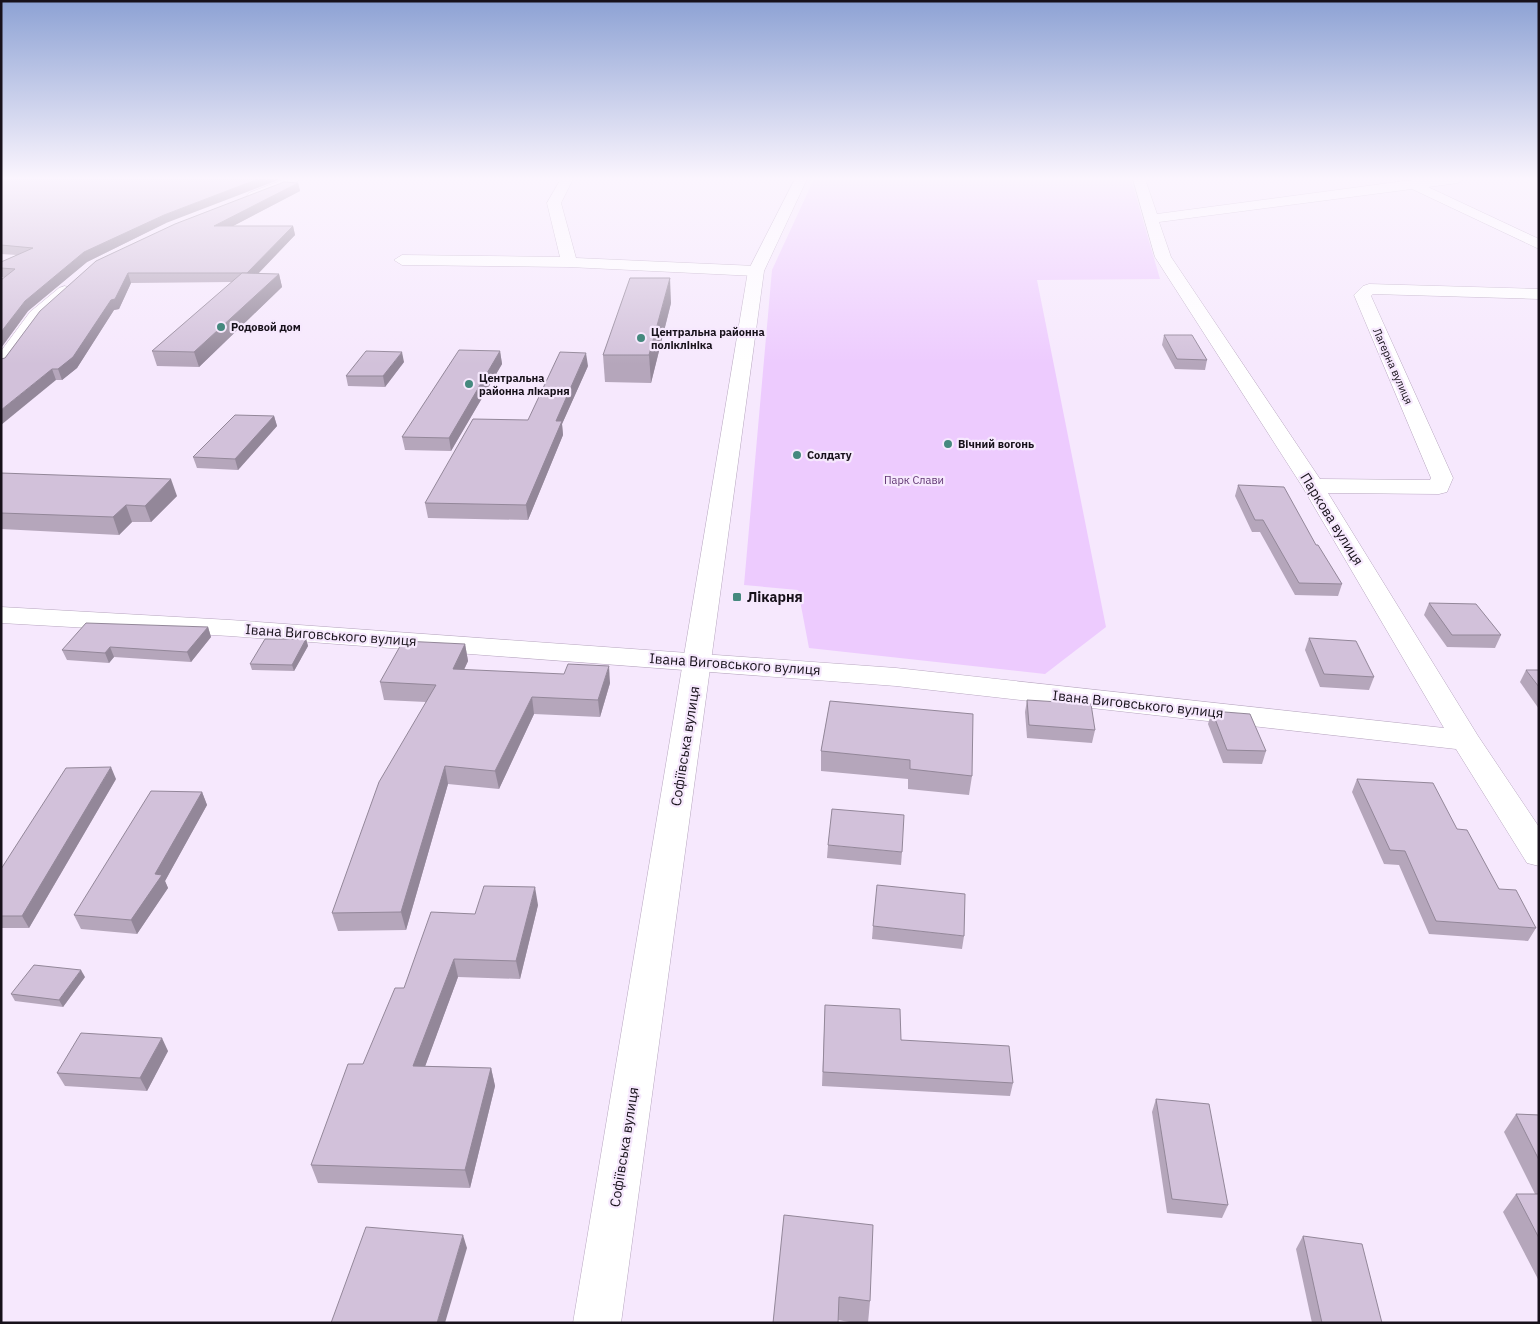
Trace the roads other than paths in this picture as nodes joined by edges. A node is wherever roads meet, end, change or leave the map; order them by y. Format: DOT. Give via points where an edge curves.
graph roads {
  1 [pos="564,241"];
  2 [pos="771,241"];
  3 [pos="1158,241"];
  4 [pos="402,260"];
  5 [pos="569,262"];
  6 [pos="756,271"];
  7 [pos="79,278"];
  8 [pos="1539,294"];
  9 [pos="1,364"];
  10 [pos="1313,486"];
  11 [pos="1,615"];
  12 [pos="698,661"];
  13 [pos="1466,740"];
  14 [pos="1539,854"];
  15 [pos="597,1323"];
  1 -- 5 [label="street"];
  2 -- 6 [label="street, Софіївська вулиця"];
  3 -- 10 [label="street, Паркова вулиця" via="1171,269"];
  4 -- 5 [label="street"];
  5 -- 6 [label="street"];
  6 -- 12 [label="street, Софіївська вулиця"];
  7 -- 9 [label="street" via="36,316"];
  8 -- 10 [label="street, Лагерна вулиця" via="1370,289 1362,295 1442,478 1439,487"];
  10 -- 13 [label="street, Паркова вулиця"];
  11 -- 12 [label="street, Івана Виговського вулиця"];
  12 -- 13 [label="street, Івана Виговського вулиця" via="896,677"];
  12 -- 15 [label="street, Софіївська вулиця"];
  13 -- 14 [label="street, Паркова вулиця"];
}
